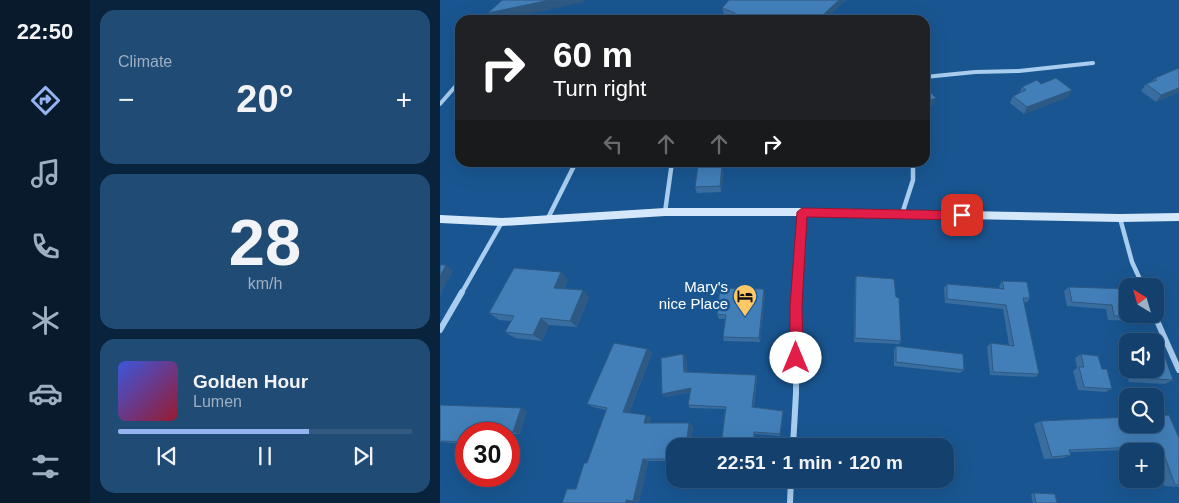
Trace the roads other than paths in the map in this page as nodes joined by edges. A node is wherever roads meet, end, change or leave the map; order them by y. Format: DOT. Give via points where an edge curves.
graph roads {
  1 [pos="1093,63"];
  2 [pos="930,76"];
  3 [pos="455,87"];
  4 [pos="440,104"];
  5 [pos="574,167"];
  6 [pos="671,167"];
  7 [pos="913,167"];
  8 [pos="666,212"];
  9 [pos="802,212"];
  10 [pos="902,214"];
  11 [pos="1179,217"];
  12 [pos="1120,218"];
  13 [pos="440,219"];
  14 [pos="547,220"];
  15 [pos="502,222"];
  16 [pos="1139,278"];
  17 [pos="1158,323"];
  18 [pos="440,330"];
  19 [pos="1179,370"];
  20 [pos="793,438"];
  21 [pos="791,488"];
  22 [pos="790,503"];
  1 -- 2 [label="street"];
  3 -- 4 [label="street"];
  5 -- 14 [label="street"];
  6 -- 8 [label="street"];
  7 -- 10 [label="street" via="913,180"];
  8 -- 9 [label="main road"];
  8 -- 14 [label="main road"];
  9 -- 10 [label="main road"];
  9 -- 20 [label="street"];
  10 -- 12 [label="main road"];
  11 -- 12 [label="main road"];
  12 -- 16 [label="street"];
  13 -- 15 [label="main road"];
  14 -- 15 [label="main road"];
  15 -- 18 [label="street"];
  17 -- 19 [label="street"];
  21 -- 22 [label="street"];
}
